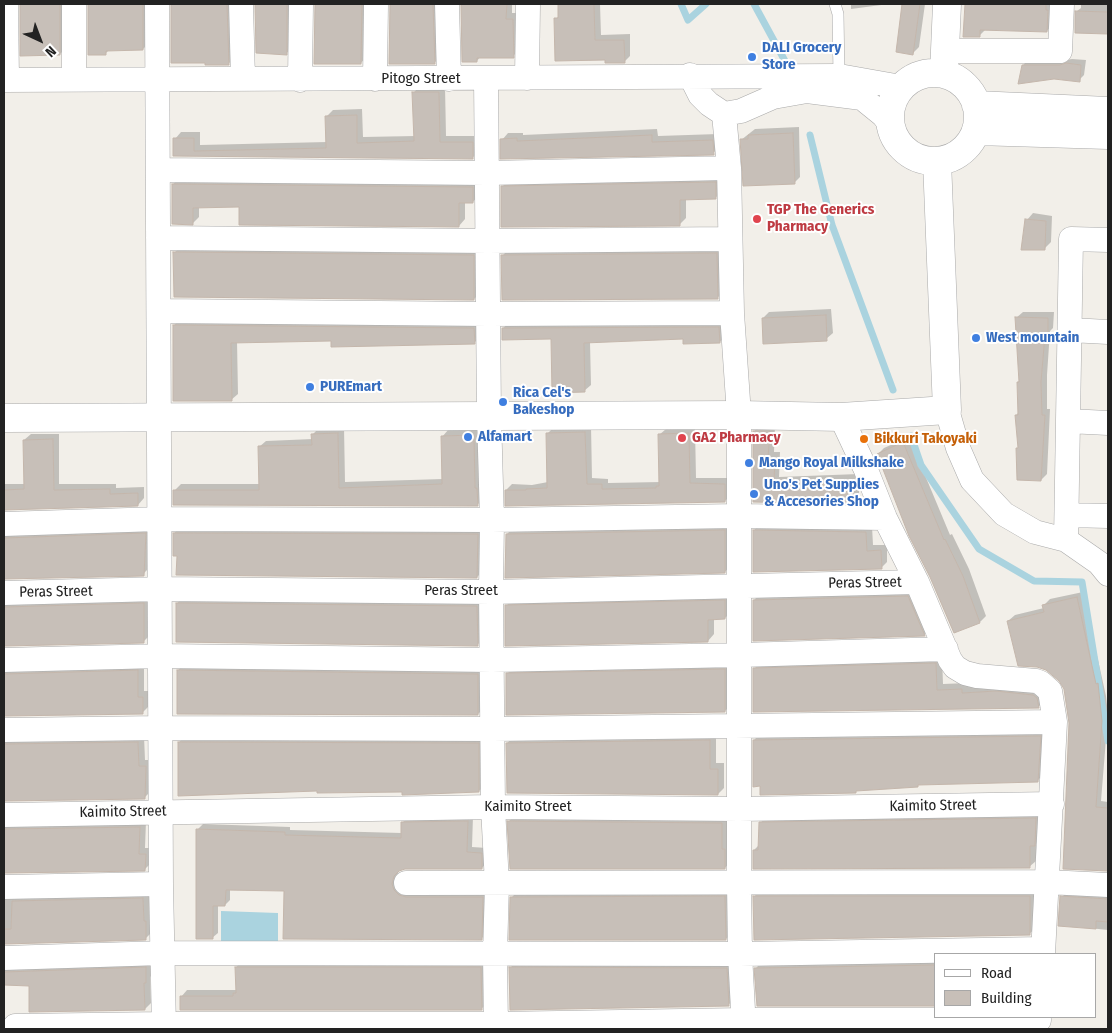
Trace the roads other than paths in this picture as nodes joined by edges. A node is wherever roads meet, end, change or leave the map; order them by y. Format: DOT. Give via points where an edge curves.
graph roads {
  1 [pos="6,4"];
  2 [pos="74,4"];
  3 [pos="157,4"];
  4 [pos="242,4"];
  5 [pos="301,4"];
  6 [pos="376,4"];
  7 [pos="447,4"];
  8 [pos="528,4"];
  9 [pos="835,4"];
  10 [pos="947,4"];
  11 [pos="1062,4"];
  12 [pos="944,62"];
  13 [pos="690,75"];
  14 [pos="839,76"];
  15 [pos="448,78"];
  16 [pos="486,78"];
  17 [pos="526,78"];
  18 [pos="74,79"];
  19 [pos="243,79"];
  20 [pos="375,79"];
  21 [pos="5,80"];
  22 [pos="157,80"];
  23 [pos="300,80"];
  24 [pos="901,87"];
  25 [pos="1108,111"];
  26 [pos="724,114"];
  27 [pos="976,118"];
  28 [pos="891,125"];
  29 [pos="1108,135"];
  30 [pos="937,161"];
  31 [pos="729,168"];
  32 [pos="158,170"];
  33 [pos="486,173"];
  34 [pos="158,238"];
  35 [pos="730,239"];
  36 [pos="1108,240"];
  37 [pos="488,241"];
  38 [pos="159,311"];
  39 [pos="732,313"];
  40 [pos="488,314"];
  41 [pos="1070,330"];
  42 [pos="1108,332"];
  43 [pos="946,410"];
  44 [pos="739,415"];
  45 [pos="159,416"];
  46 [pos="489,416"];
  47 [pos="841,417"];
  48 [pos="4,418"];
  49 [pos="1068,421"];
  50 [pos="1108,423"];
  51 [pos="1067,515"];
  52 [pos="738,516"];
  53 [pos="1108,516"];
  54 [pos="885,518"];
  55 [pos="159,519"];
  56 [pos="492,520"];
  57 [pos="4,524"];
  58 [pos="1066,540"];
  59 [pos="1108,574"];
  60 [pos="917,582"];
  61 [pos="739,586"];
  62 [pos="160,589"];
  63 [pos="491,592"];
  64 [pos="4,593"];
  65 [pos="946,649"];
  66 [pos="740,655"];
  67 [pos="160,656"];
  68 [pos="4,660"];
  69 [pos="492,660"];
  70 [pos="1055,722"];
  71 [pos="739,726"];
  72 [pos="161,728"];
  73 [pos="492,729"];
  74 [pos="4,730"];
  75 [pos="1052,804"];
  76 [pos="493,807"];
  77 [pos="740,809"];
  78 [pos="161,811"];
  79 [pos="4,815"];
  80 [pos="1046,882"];
  81 [pos="406,883"];
  82 [pos="739,883"];
  83 [pos="161,884"];
  84 [pos="497,884"];
  85 [pos="1108,885"];
  86 [pos="4,887"];
  87 [pos="1043,952"];
  88 [pos="163,953"];
  89 [pos="495,954"];
  90 [pos="740,954"];
  91 [pos="4,958"];
  92 [pos="1039,1022"];
  93 [pos="12,1024"];
  94 [pos="744,1025"];
  95 [pos="496,1026"];
  96 [pos="164,1027"];
  1 -- 21 [label="street"];
  2 -- 18 [label="street"];
  3 -- 22 [label="street"];
  4 -- 19 [label="street"];
  5 -- 23 [label="street"];
  6 -- 20 [label="street"];
  7 -- 15 [label="street"];
  8 -- 17 [label="street"];
  9 -- 14 [label="lane"];
  10 -- 12 [label="street"];
  11 -- 12 [label="street" via="1060,51"];
  12 -- 24 [label="street"];
  12 -- 27 [label="street" via="971,92"];
  13 -- 14 [label="street, Pitogo Street"];
  13 -- 17 [label="street, Pitogo Street"];
  13 -- 26 [label="street" via="700,95"];
  14 -- 24 [label="street, Pitogo Street"];
  15 -- 16 [label="street, Pitogo Street"];
  15 -- 20 [label="street, Pitogo Street"];
  16 -- 17 [label="street, Pitogo Street"];
  16 -- 33 [label="street"];
  18 -- 21 [label="street, Pitogo Street"];
  18 -- 22 [label="street, Pitogo Street"];
  19 -- 22 [label="street, Pitogo Street"];
  19 -- 23 [label="street, Pitogo Street"];
  20 -- 23 [label="street, Pitogo Street"];
  22 -- 32 [label="street"];
  24 -- 28 [label="street" via="892,102"];
  25 -- 27 [label="street"];
  26 -- 28 [label="street" via="741,111 773,96 807,91 862,98"];
  26 -- 31 [label="street"];
  27 -- 29 [label="street"];
  27 -- 30 [label="street" via="969,145 952,157"];
  28 -- 30 [label="street" via="896,139 908,152 922,159"];
  30 -- 43 [label="street"];
  31 -- 33 [label="street"];
  31 -- 35 [label="street"];
  32 -- 33 [label="street"];
  32 -- 34 [label="street"];
  33 -- 37 [label="street"];
  34 -- 37 [label="street"];
  34 -- 38 [label="street"];
  35 -- 37 [label="street"];
  35 -- 39 [label="street"];
  36 -- 41 [label="street" via="1072,239"];
  37 -- 40 [label="street"];
  38 -- 40 [label="street"];
  38 -- 45 [label="street"];
  39 -- 40 [label="street"];
  39 -- 44 [label="street"];
  40 -- 46 [label="street"];
  41 -- 42 [label="street"];
  41 -- 49 [label="street"];
  43 -- 47 [label="street"];
  43 -- 58 [label="street" via="972,480 1004,514 1035,532"];
  44 -- 46 [label="street"];
  44 -- 47 [label="street"];
  44 -- 52 [label="street"];
  45 -- 46 [label="street"];
  45 -- 48 [label="street"];
  45 -- 55 [label="street"];
  46 -- 56 [label="street"];
  47 -- 54 [label="street"];
  49 -- 50 [label="street"];
  49 -- 51 [label="street"];
  51 -- 53 [label="street"];
  51 -- 58 [label="street"];
  52 -- 54 [label="street"];
  52 -- 56 [label="street"];
  52 -- 61 [label="street"];
  54 -- 60 [label="street"];
  55 -- 56 [label="street"];
  55 -- 57 [label="street"];
  55 -- 62 [label="street"];
  56 -- 63 [label="street"];
  58 -- 59 [label="street"];
  60 -- 61 [label="street, Peras Street"];
  60 -- 65 [label="street"];
  61 -- 63 [label="street, Peras Street"];
  61 -- 66 [label="street"];
  62 -- 63 [label="street, Peras Street"];
  62 -- 64 [label="street, Peras Street"];
  62 -- 67 [label="street"];
  63 -- 69 [label="street"];
  65 -- 66 [label="street"];
  65 -- 70 [label="street" via="955,667 965,673 1041,683 1050,690"];
  66 -- 69 [label="street"];
  66 -- 71 [label="street"];
  67 -- 68 [label="street"];
  67 -- 69 [label="street"];
  67 -- 72 [label="street"];
  69 -- 73 [label="street"];
  70 -- 71 [label="street"];
  70 -- 75 [label="street"];
  71 -- 73 [label="street"];
  71 -- 77 [label="street"];
  72 -- 73 [label="street"];
  72 -- 74 [label="street"];
  72 -- 78 [label="street"];
  73 -- 76 [label="street"];
  75 -- 77 [label="street, Kaimito Street"];
  75 -- 80 [label="street"];
  76 -- 77 [label="street, Kaimito Street"];
  76 -- 78 [label="street, Kaimito Street"];
  76 -- 84 [label="street"];
  77 -- 82 [label="street"];
  78 -- 79 [label="street, Kaimito Street"];
  78 -- 83 [label="street"];
  80 -- 82 [label="street"];
  80 -- 85 [label="street"];
  80 -- 87 [label="street"];
  81 -- 84 [label="street"];
  82 -- 84 [label="street"];
  82 -- 90 [label="street"];
  83 -- 86 [label="street"];
  83 -- 88 [label="street"];
  84 -- 89 [label="street"];
  87 -- 90 [label="street"];
  88 -- 89 [label="street"];
  88 -- 91 [label="street"];
  88 -- 96 [label="street"];
  89 -- 90 [label="street"];
  89 -- 95 [label="street"];
  90 -- 94 [label="street"];
  92 -- 94 [label="street"];
  93 -- 96 [label="street"];
  94 -- 95 [label="street"];
  95 -- 96 [label="street"];
}
